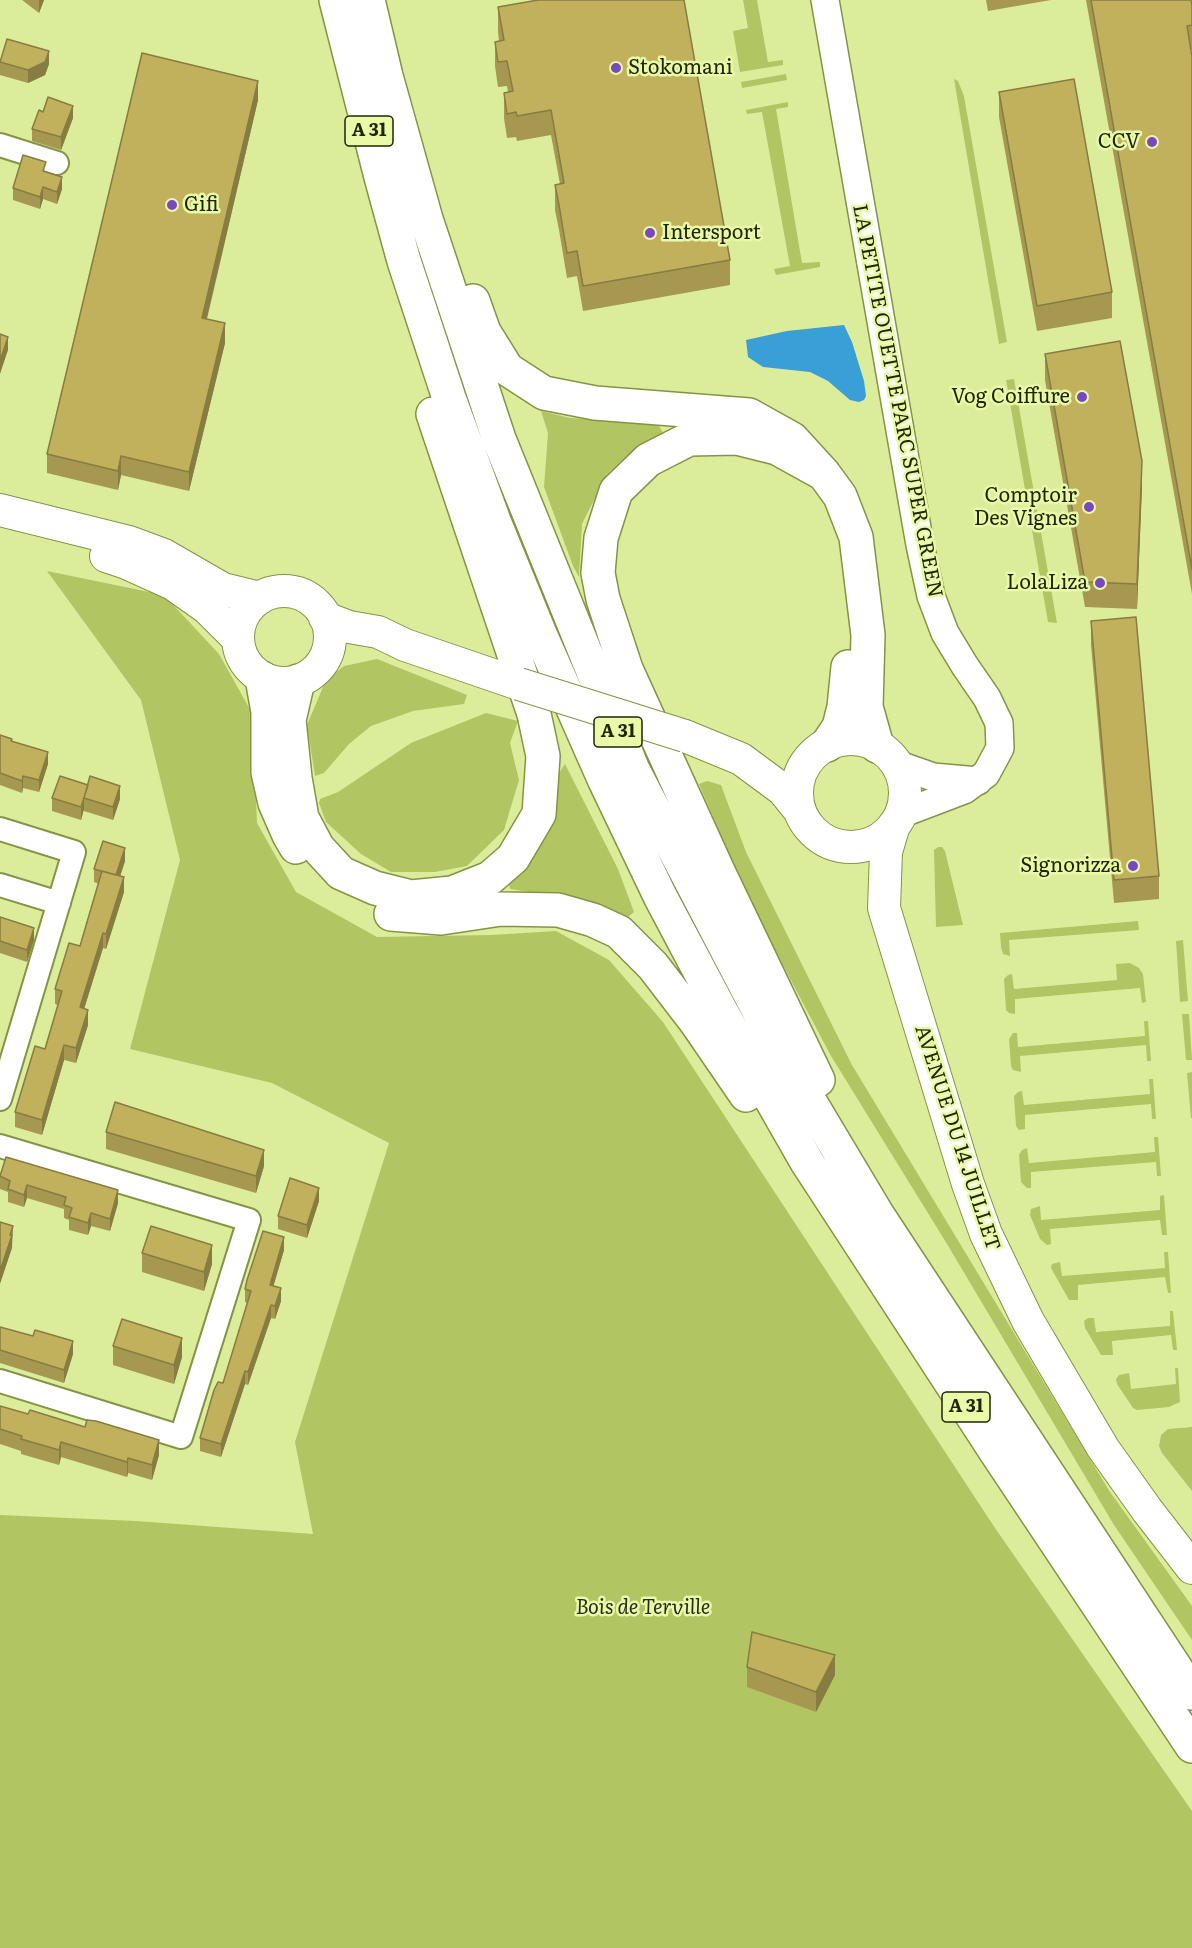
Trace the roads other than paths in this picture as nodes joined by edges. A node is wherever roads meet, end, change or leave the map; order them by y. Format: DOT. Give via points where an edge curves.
graph roads {
  1 [pos="336,0"];
  2 [pos="368,0"];
  3 [pos="825,0"];
  4 [pos="0,145"];
  5 [pos="57,163"];
  6 [pos="426,219"];
  7 [pos="405,261"];
  8 [pos="824,474"];
  9 [pos="0,510"];
  10 [pos="0,530"];
  11 [pos="861,583"];
  12 [pos="260,598"];
  13 [pos="325,618"];
  14 [pos="238,639"];
  15 [pos="405,645"];
  16 [pos="326,655"];
  17 [pos="262,678"];
  18 [pos="298,681"];
  19 [pos="821,749"];
  20 [pos="886,755"];
  21 [pos="741,759"];
  22 [pos="978,781"];
  23 [pos="800,811"];
  24 [pos="898,819"];
  25 [pos="0,829"];
  26 [pos="837,845"];
  27 [pos="0,885"];
  28 [pos="59,903"];
  29 [pos="884,909"];
  30 [pos="2,1087"];
  31 [pos="0,1146"];
  32 [pos="807,1162"];
  33 [pos="877,1214"];
  34 [pos="0,1381"];
  35 [pos="1192,1568"];
  36 [pos="1192,1693"];
  37 [pos="1192,1746"];
  1 -- 7 [label="highway, A 31"];
  2 -- 6 [label="highway, A 31"];
  3 -- 22 [label="street, LA PETITE OUETTE PARC SUPER GREEN" via="931,596 945,633 999,723 1000,748"];
  4 -- 5 [label="street"];
  6 -- 8 [label="highway" via="471,296 484,332 507,369 544,393 595,403 749,415 792,439"];
  6 -- 33 [label="highway, A 31" via="499,439 633,770 782,1055"];
  7 -- 18 [label="highway" via="399,303 447,460 534,714 543,756 539,814 513,858 490,878 452,893 411,897 375,888 341,873 318,848 302,818 289,720"];
  7 -- 32 [label="highway, A 31" via="494,521 605,782 723,1015"];
  8 -- 11 [label="highway" via="840,496 856,537"];
  8 -- 33 [label="highway" via="777,448 747,440 689,440 648,460 616,491 601,538 598,573 626,669 802,1042"];
  9 -- 12 [label="main road" via="129,542 164,555 223,589"];
  10 -- 14 [label="main road" via="74,546 173,584 207,608"];
  11 -- 19 [label="highway" via="851,627 844,707 839,727"];
  11 -- 20 [label="highway" via="868,635 866,708"];
  12 -- 13 [label="main road" via="278,592 301,595"];
  12 -- 14 [label="main road" via="243,616"];
  13 -- 15 [label="main road" via="378,632"];
  13 -- 16 [label="main road" via="329,630"];
  14 -- 17 [label="main road" via="241,655"];
  15 -- 16 [label="main road" via="362,646"];
  15 -- 21 [label="main road, bridge" via="686,736"];
  16 -- 18 [label="main road" via="315,670"];
  17 -- 18 [label="main road"];
  17 -- 32 [label="highway" via="268,712 268,772 275,803 310,869 331,891 384,913 441,918 501,909 558,910 619,932 696,1022 779,1146"];
  19 -- 20 [label="main road" via="852,739 865,741"];
  19 -- 21 [label="main road" via="789,758"];
  19 -- 23 [label="main road" via="807,762 799,779"];
  20 -- 22 [label="street" via="933,777"];
  20 -- 24 [label="main road" via="904,788"];
  21 -- 23 [label="main road" via="783,790"];
  22 -- 24 [label="street, LA PETITE OUETTE PARC SUPER GREEN"];
  23 -- 26 [label="main road" via="814,833"];
  24 -- 26 [label="main road" via="886,834 862,846"];
  24 -- 29 [label="main road, AVENUE DU 14 JUILLET" via="886,852"];
  25 -- 28 [label="street" via="74,852"];
  26 -- 29 [label="main road, AVENUE DU 14 JUILLET" via="856,861"];
  27 -- 28 [label="street"];
  28 -- 30 [label="street"];
  29 -- 35 [label="main road, AVENUE DU 14 JUILLET" via="986,1234 1028,1321 1103,1448"];
  31 -- 34 [label="street" via="249,1220 181,1437"];
  32 -- 37 [label="highway, A 31"];
  33 -- 36 [label="highway, A 31"];
}
